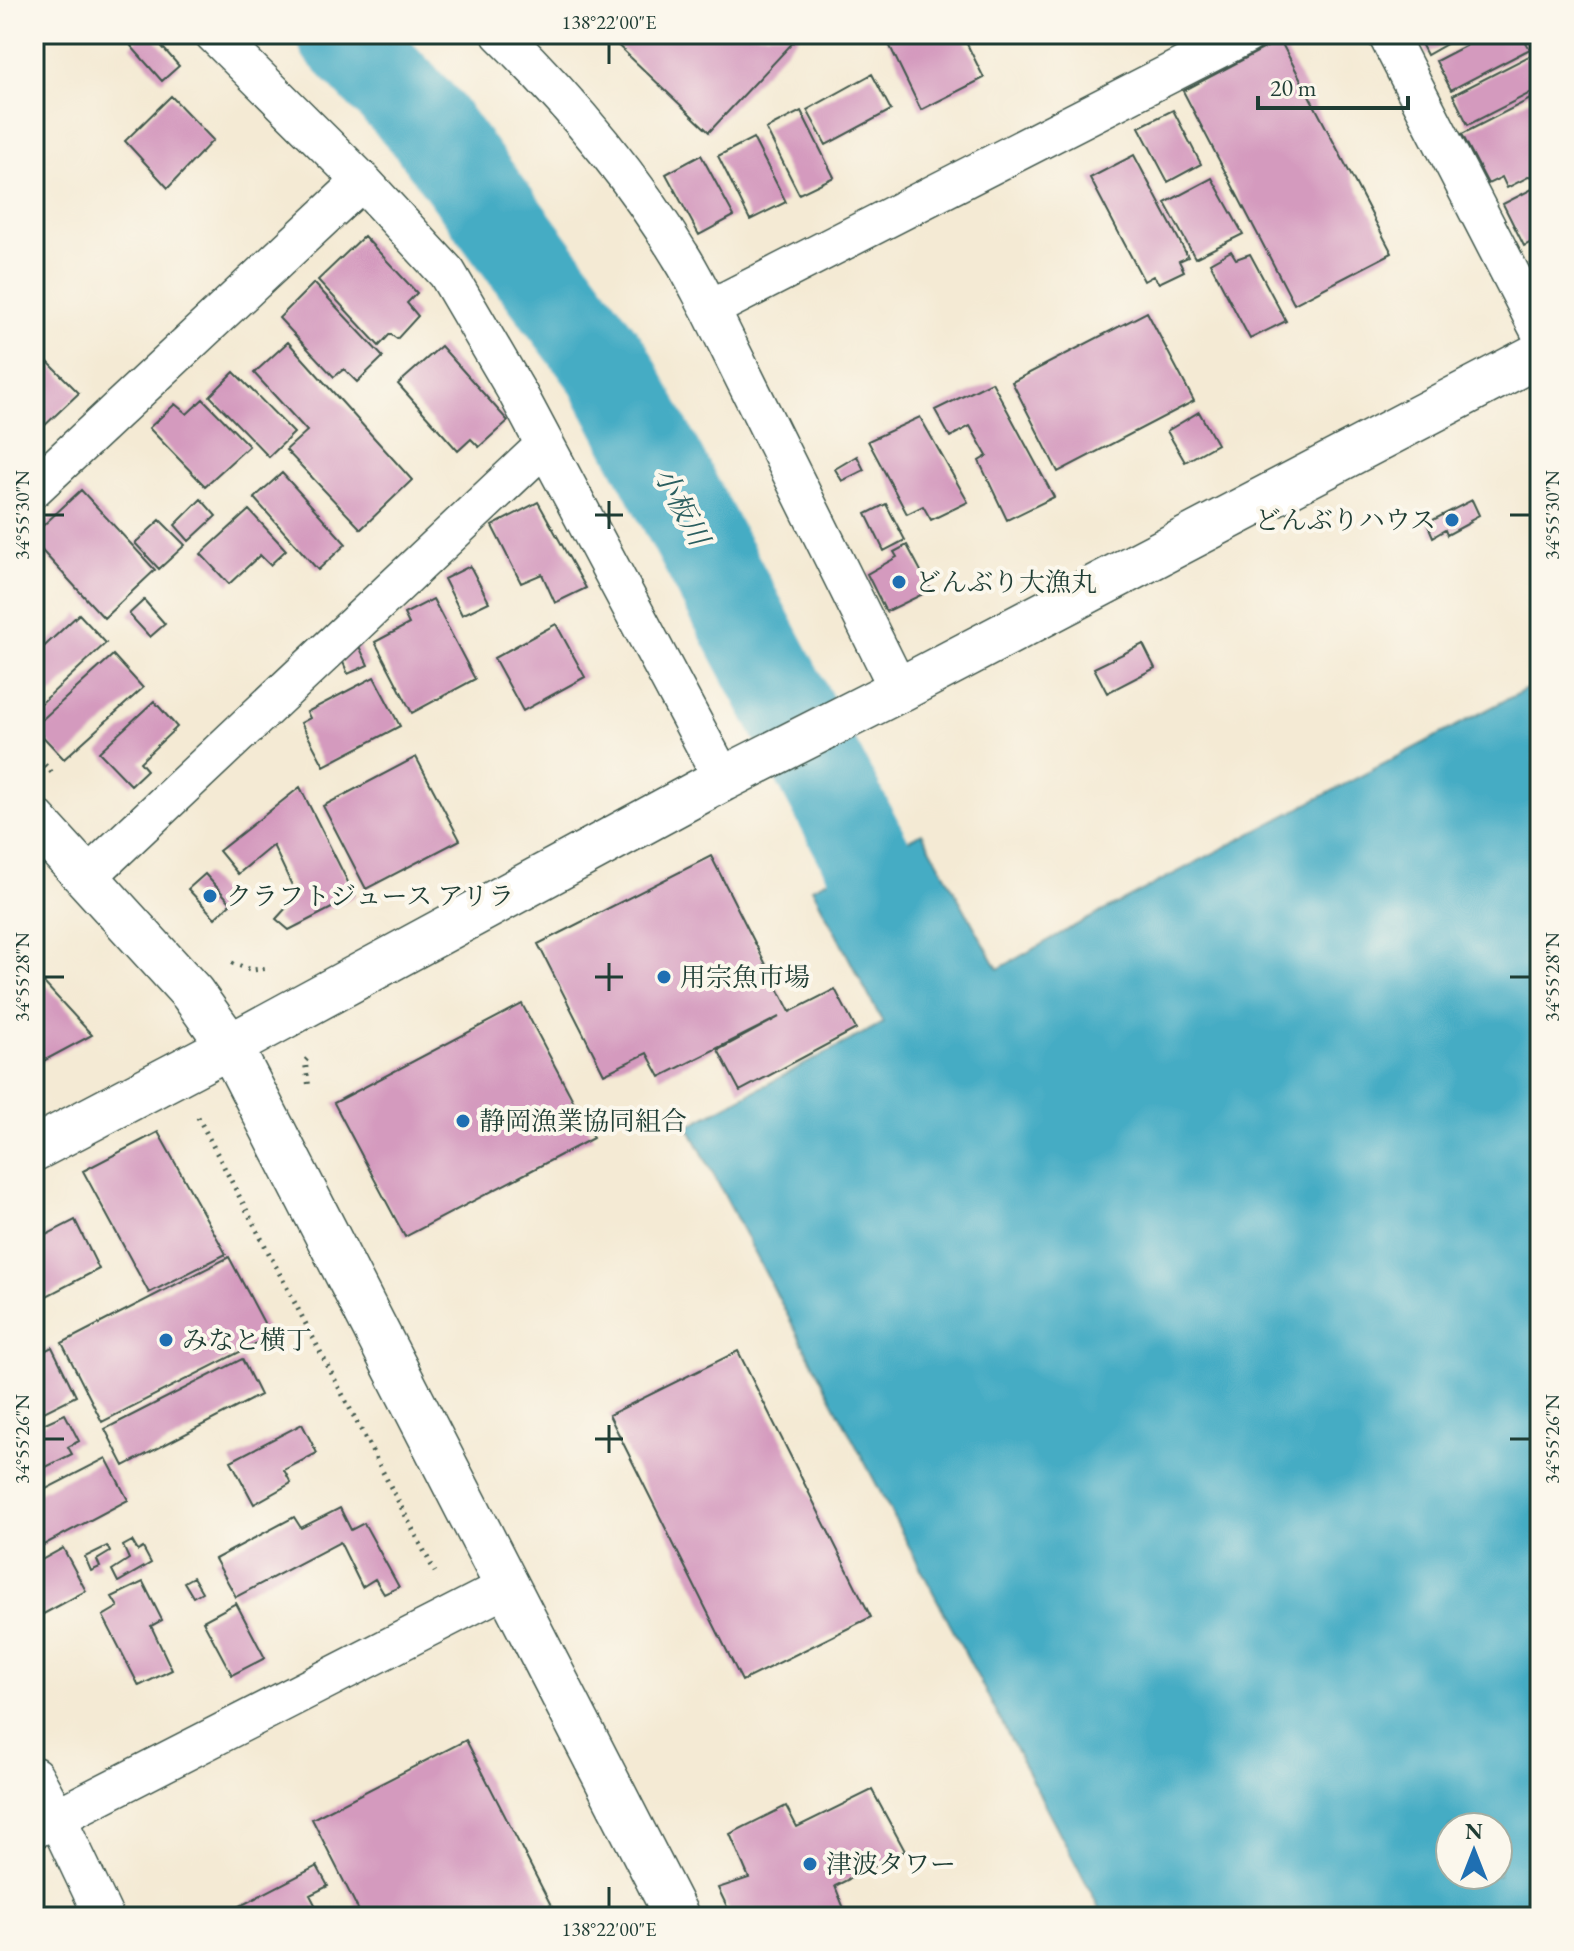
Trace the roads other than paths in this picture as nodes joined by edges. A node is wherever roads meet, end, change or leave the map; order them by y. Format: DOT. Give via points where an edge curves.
graph roads {
  1 [pos="214,34"];
  2 [pos="1247,34"];
  3 [pos="1387,34"];
  4 [pos="507,36"];
  5 [pos="362,181"];
  6 [pos="710,309"];
  7 [pos="1540,331"];
  8 [pos="1540,354"];
  9 [pos="544,446"];
  10 [pos="34,488"];
  11 [pos="892,693"];
  12 [pos="729,776"];
  13 [pos="34,820"];
  14 [pos="86,878"];
  15 [pos="230,1046"];
  16 [pos="34,1149"];
  17 [pos="507,1587"];
  18 [pos="34,1776"];
  19 [pos="45,1823"];
  20 [pos="104,1917"];
  21 [pos="677,1917"];
  1 -- 5 [label="street"];
  2 -- 6 [label="street"];
  3 -- 7 [label="street"];
  4 -- 6 [label="street" via="625,174 681,255"];
  5 -- 9 [label="street" via="447,273"];
  5 -- 10 [label="street"];
  6 -- 11 [label="street"];
  8 -- 11 [label="street"];
  9 -- 12 [label="street"];
  9 -- 14 [label="street"];
  11 -- 12 [label="street"];
  12 -- 15 [label="street"];
  13 -- 14 [label="street"];
  14 -- 15 [label="street" via="192,993"];
  15 -- 16 [label="street"];
  15 -- 17 [label="street"];
  17 -- 19 [label="street"];
  17 -- 21 [label="street"];
  18 -- 19 [label="street"];
  19 -- 20 [label="street"];
}
